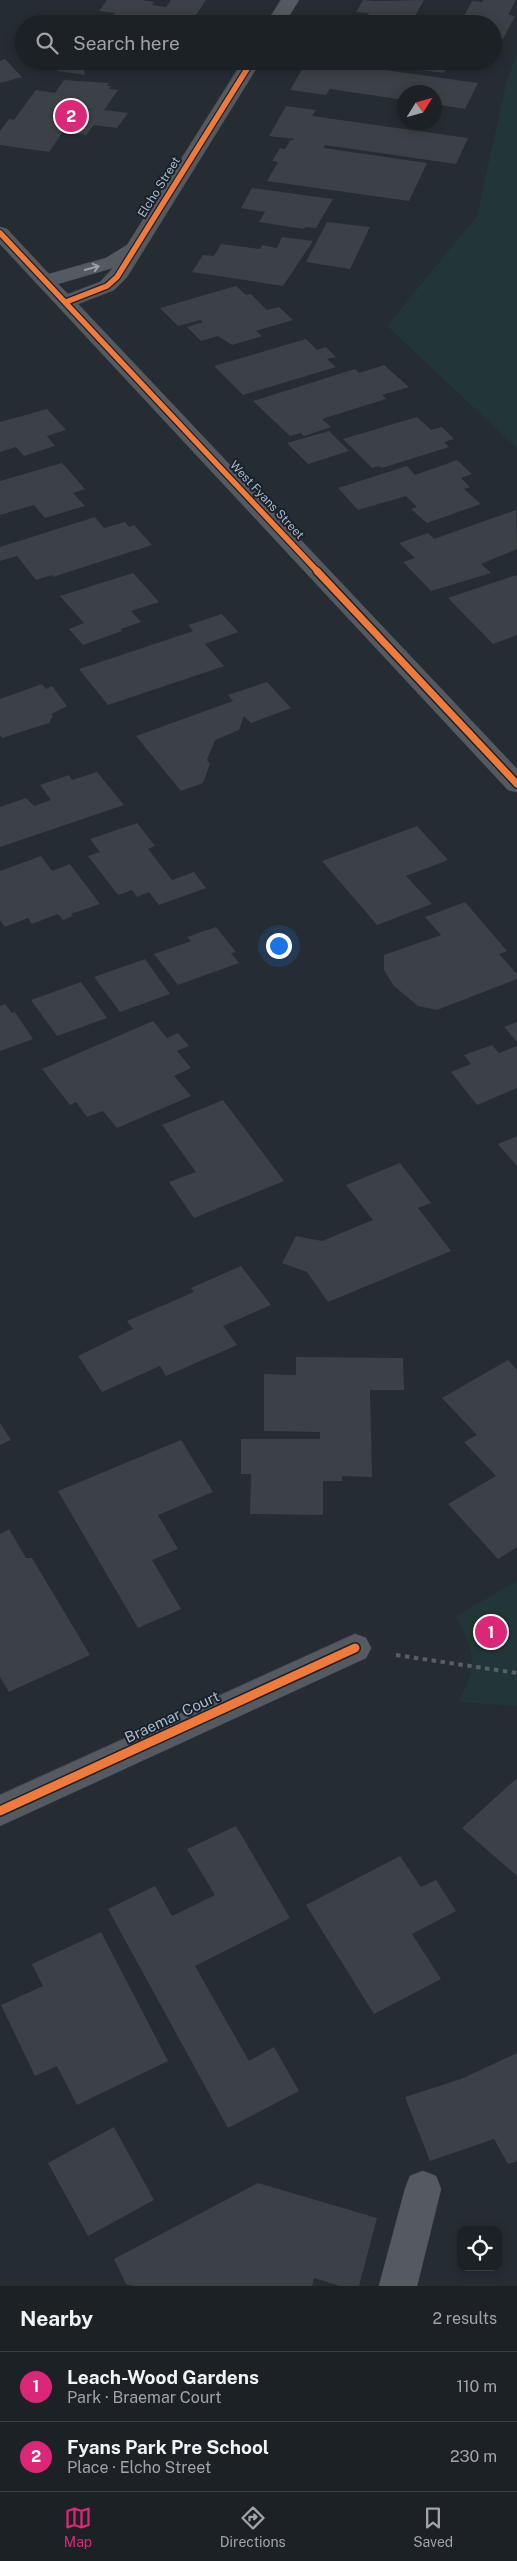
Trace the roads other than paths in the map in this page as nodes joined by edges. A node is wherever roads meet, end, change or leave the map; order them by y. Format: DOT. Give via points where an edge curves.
graph roads {
  1 [pos="290,0"];
  2 [pos="281,15"];
  3 [pos="246,70"];
  4 [pos="0,233"];
  5 [pos="135,248"];
  6 [pos="46,281"];
  7 [pos="66,302"];
  8 [pos="517,784"];
  9 [pos="354,1648"];
  10 [pos="0,1811"];
  11 [pos="423,2189"];
  12 [pos="398,2286"];
  1 -- 2 [label="street"];
  3 -- 5 [label="street, Elcho Street"];
  4 -- 6 [label="street, West Fyans Street"];
  6 -- 5 [label="street, Elcho Street, one-way" via="112,262"];
  5 -- 7 [label="street, Elcho Street" via="111,283"];
  6 -- 7 [label="street, West Fyans Street"];
  7 -- 8 [label="street, West Fyans Street"];
  9 -- 10 [label="street, Braemar Court"];
  11 -- 12 [label="street"];
}
